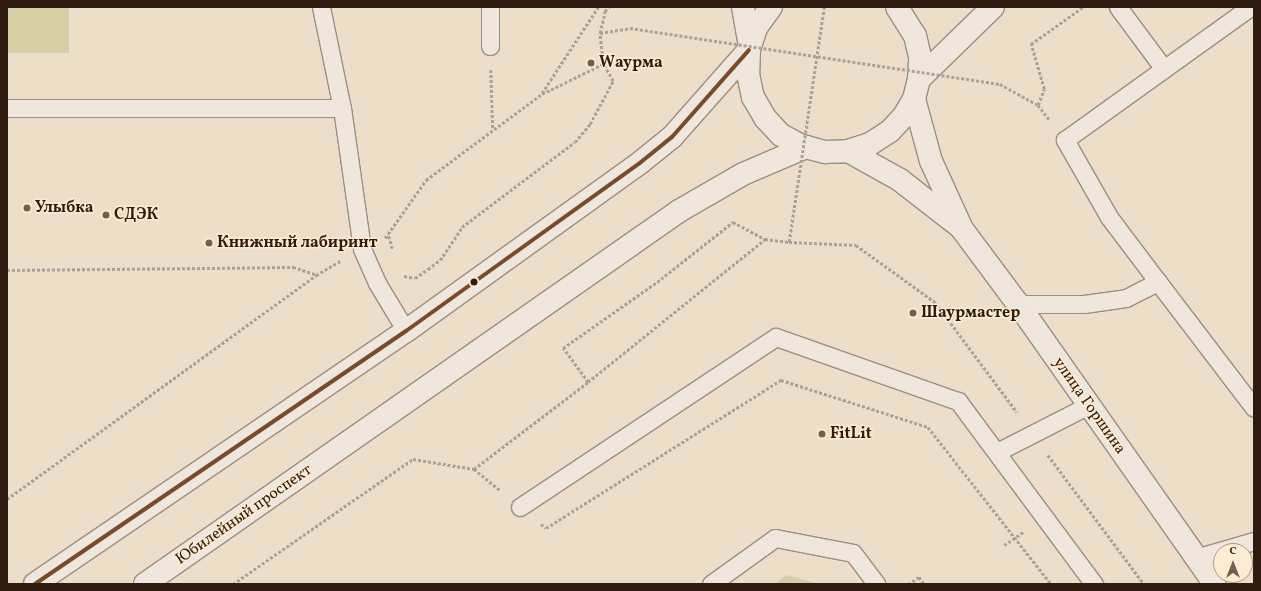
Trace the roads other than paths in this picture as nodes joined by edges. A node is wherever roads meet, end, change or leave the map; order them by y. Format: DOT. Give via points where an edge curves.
graph roads {
  1 [pos="321,7"];
  2 [pos="490,7"];
  3 [pos="743,7"];
  4 [pos="771,7"];
  5 [pos="896,7"];
  6 [pos="993,7"];
  7 [pos="1118,7"];
  8 [pos="1250,7"];
  9 [pos="490,46"];
  10 [pos="749,48"];
  11 [pos="1164,69"];
  12 [pos="917,89"];
  13 [pos="7,108"];
  14 [pos="342,108"];
  15 [pos="806,147"];
  16 [pos="848,151"];
  17 [pos="962,229"];
  18 [pos="1158,282"];
  19 [pos="1018,304"];
  20 [pos="406,331"];
  21 [pos="1089,406"];
  22 [pos="1254,408"];
  23 [pos="997,452"];
  24 [pos="520,507"];
  25 [pos="1254,541"];
  26 [pos="1195,558"];
  27 [pos="35,584"];
  28 [pos="145,584"];
  29 [pos="711,584"];
  30 [pos="876,584"];
  31 [pos="1094,584"];
  32 [pos="1215,584"];
  1 -- 14 [label="lane"];
  2 -- 9 [label="lane"];
  3 -- 10 [label="main road"];
  4 -- 10 [label="main road" via="756,28"];
  5 -- 12 [label="main road" via="905,17 915,36 920,57"];
  6 -- 12 [label="main road"];
  7 -- 11 [label="lane"];
  8 -- 11 [label="lane"];
  10 -- 15 [label="main road" via="753,97 765,118 781,135"];
  10 -- 20 [label="main road" via="672,137"];
  11 -- 18 [label="lane" via="1065,140 1109,217"];
  12 -- 16 [label="main road" via="904,116 890,131 870,144"];
  12 -- 17 [label="main road, улица Горшина" via="931,161"];
  13 -- 14 [label="lane"];
  14 -- 20 [label="lane" via="362,249 377,283"];
  15 -- 16 [label="main road" via="824,152"];
  15 -- 28 [label="main road, Юбилейный проспект" via="743,174 679,211"];
  16 -- 17 [label="main road, улица Горшина" via="900,180"];
  17 -- 19 [label="main road, улица Горшина"];
  18 -- 19 [label="lane" via="1126,298 1084,304"];
  18 -- 22 [label="lane"];
  19 -- 21 [label="main road, улица Горшина"];
  20 -- 27 [label="main road"];
  21 -- 23 [label="lane"];
  21 -- 26 [label="main road, улица Горшина"];
  23 -- 24 [label="lane" via="958,401 776,337"];
  23 -- 31 [label="lane"];
  25 -- 26 [label="lane"];
  26 -- 32 [label="main road, улица Горшина"];
  29 -- 30 [label="lane" via="775,538 853,553"];
}
